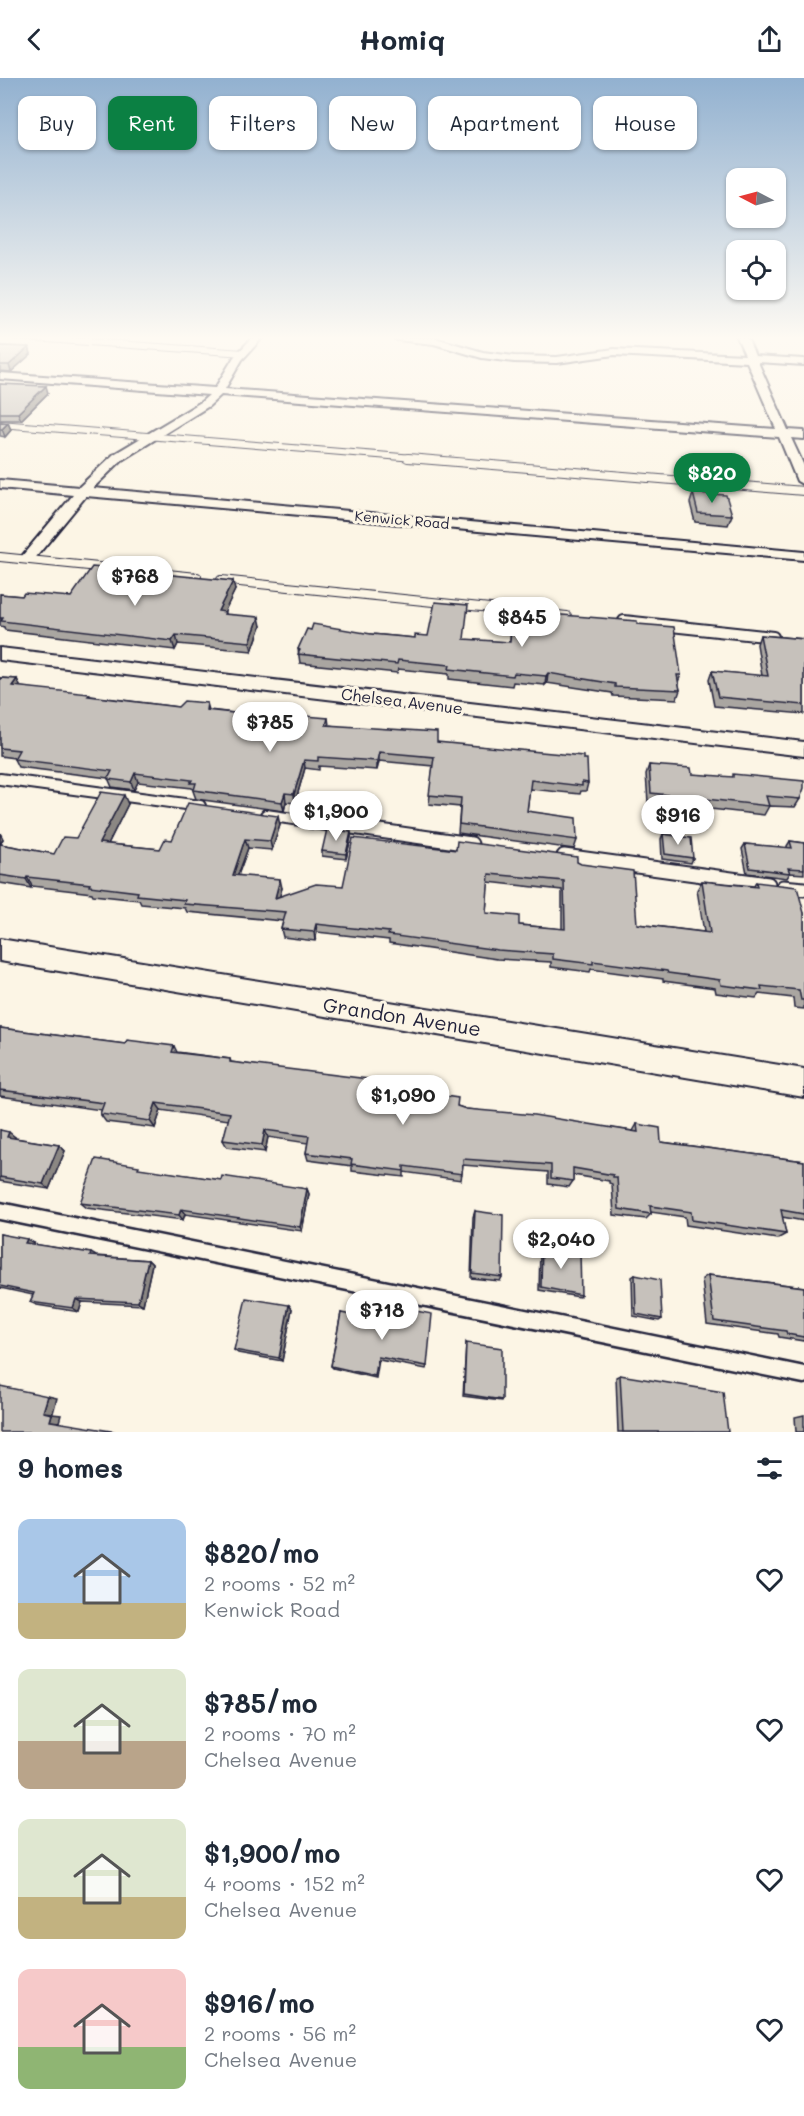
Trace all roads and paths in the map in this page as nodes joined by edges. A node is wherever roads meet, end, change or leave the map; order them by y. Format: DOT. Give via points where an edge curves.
graph roads {
  1 [pos="210,400"];
  2 [pos="331,400"];
  3 [pos="769,400"];
  4 [pos="0,424"];
  5 [pos="783,433"];
  6 [pos="804,435"];
  7 [pos="153,436"];
  8 [pos="804,481"];
  9 [pos="0,484"];
  10 [pos="83,491"];
  11 [pos="804,491"];
  12 [pos="804,556"];
  13 [pos="0,557"];
  14 [pos="27,559"];
  15 [pos="203,578"];
  16 [pos="215,579"];
  17 [pos="580,617"];
  18 [pos="616,621"];
  19 [pos="780,638"];
  20 [pos="0,654"];
  21 [pos="804,749"];
  22 [pos="0,779"];
  23 [pos="213,808"];
  24 [pos="248,813"];
  25 [pos="485,846"];
  26 [pos="556,855"];
  27 [pos="804,890"];
  28 [pos="0,950"];
  29 [pos="804,1083"];
  30 [pos="0,1211"];
  31 [pos="804,1375"];
  1 -- 7 [label="street"];
  2 -- 5 [label="street"];
  3 -- 5 [label="street"];
  4 -- 7 [label="lane"];
  5 -- 6 [label="street"];
  5 -- 8 [label="street"];
  7 -- 10 [label="street" via="118,457"];
  7 -- 11 [label="lane"];
  9 -- 10 [label="street, Kenwick Road"];
  10 -- 12 [label="street, Kenwick Road"];
  10 -- 14 [label="street"];
  13 -- 14 [label="lane"];
  14 -- 15 [label="lane"];
  16 -- 17 [label="lane"];
  18 -- 19 [label="lane"];
  20 -- 21 [label="street, Chelsea Avenue"];
  22 -- 23 [label="lane"];
  24 -- 25 [label="lane"];
  26 -- 27 [label="lane"];
  28 -- 29 [label="street, Grandon Avenue"];
  30 -- 31 [label="lane"];
}
